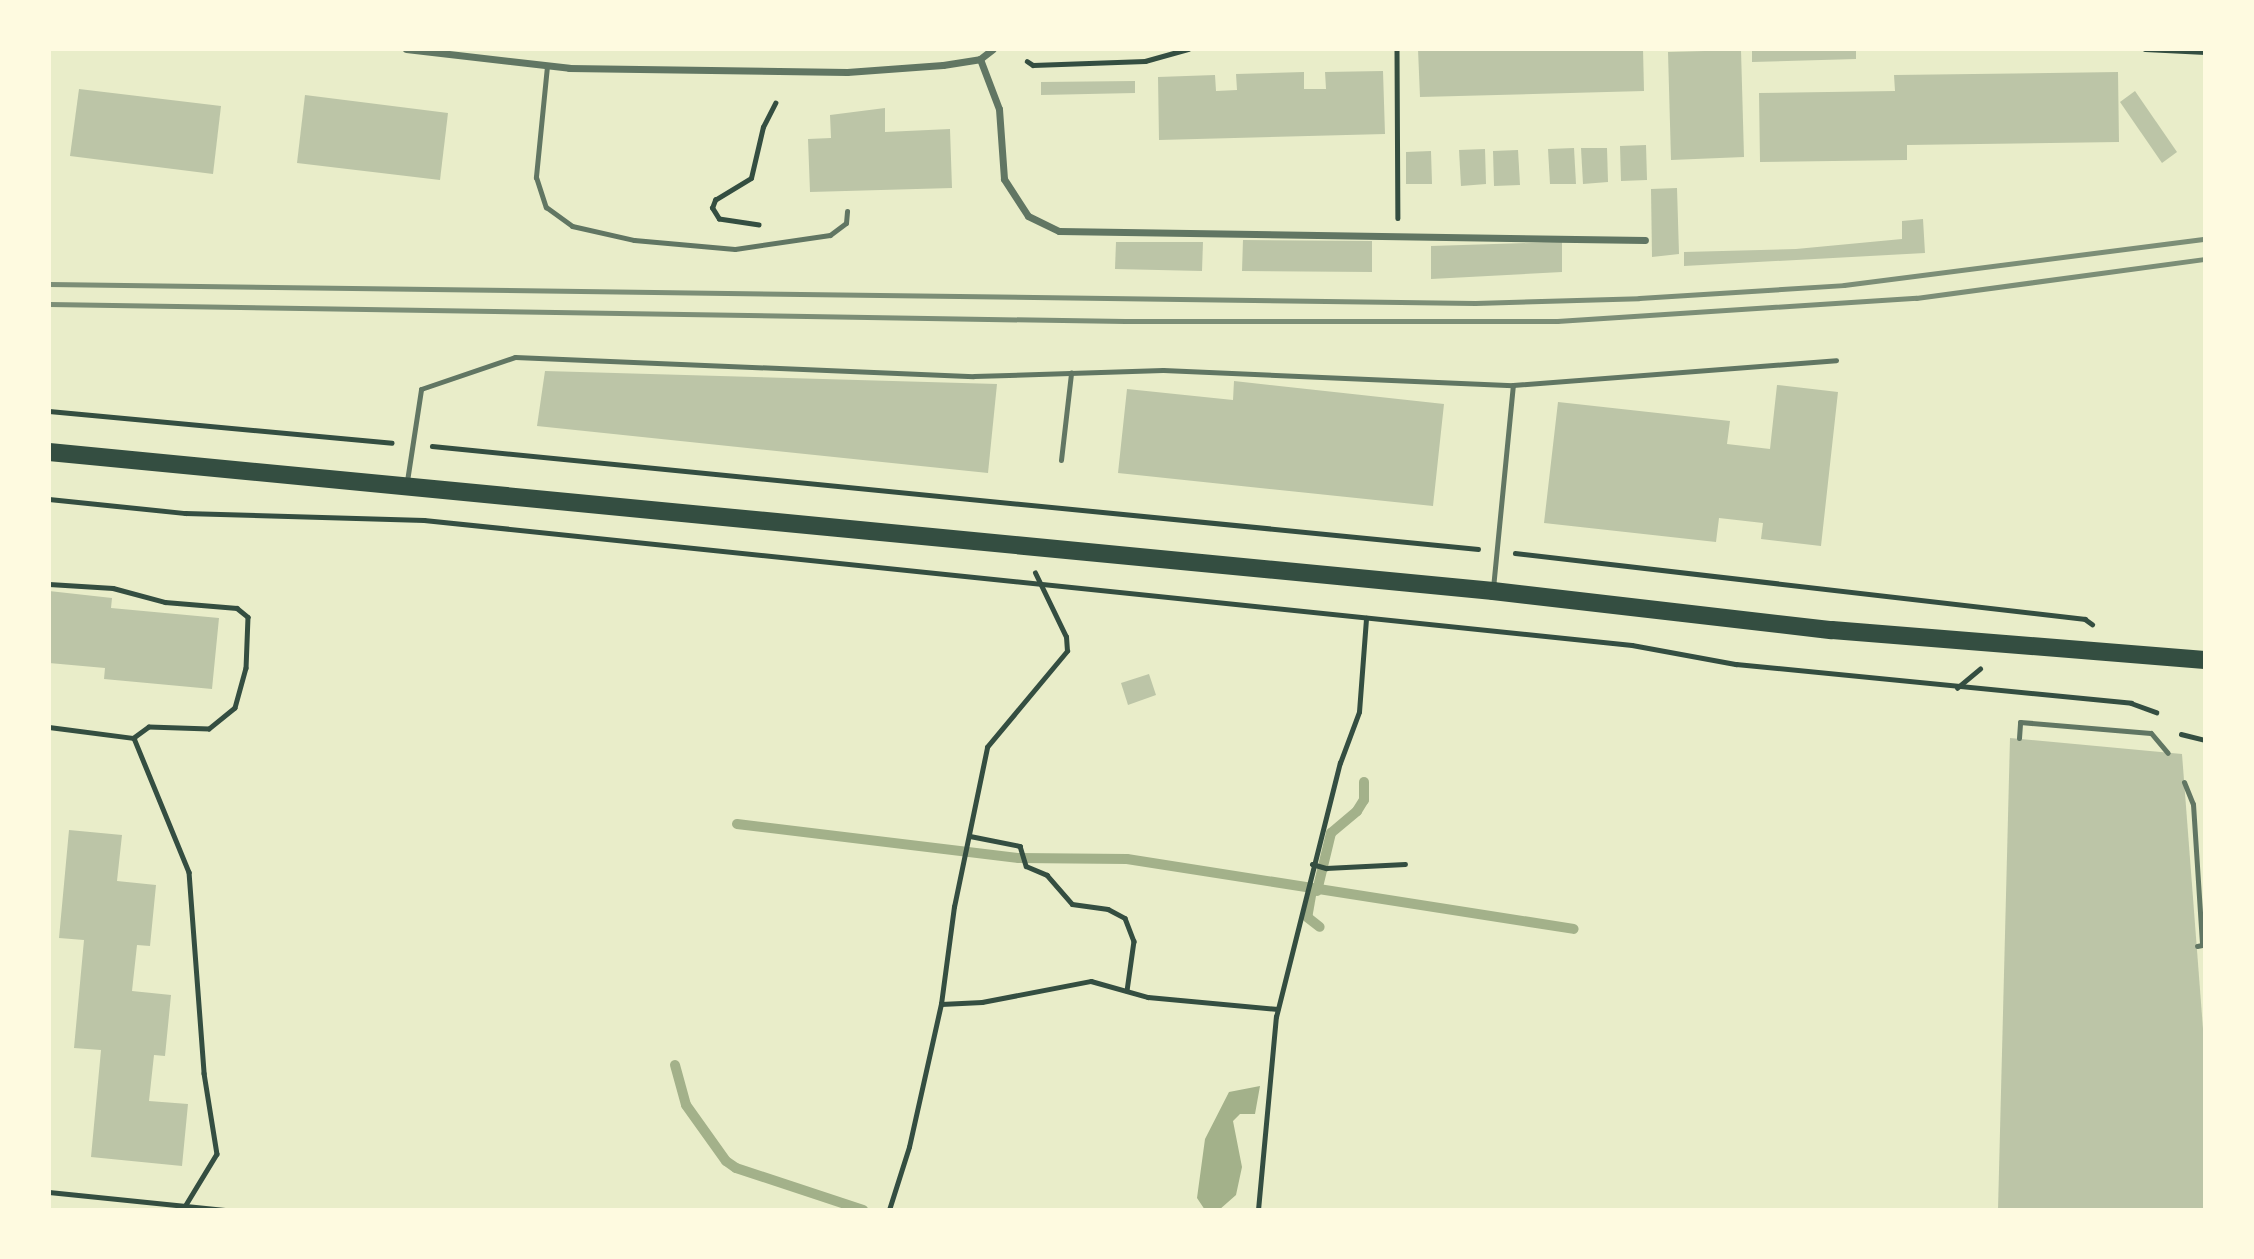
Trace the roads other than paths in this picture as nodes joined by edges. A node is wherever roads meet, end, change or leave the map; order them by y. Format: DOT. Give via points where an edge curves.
graph roads {
  1 [pos="406,49"];
  2 [pos="993,49"];
  3 [pos="981,58"];
  4 [pos="547,66"];
  5 [pos="847,211"];
  6 [pos="1645,240"];
  7 [pos="1836,360"];
  8 [pos="1071,373"];
  9 [pos="1513,385"];
  10 [pos="49,452"];
  11 [pos="1061,460"];
  12 [pos="406,486"];
  13 [pos="1493,591"];
  14 [pos="2205,660"];
  15 [pos="2019,738"];
  16 [pos="2168,753"];
  17 [pos="2184,782"];
  18 [pos="2201,945"];
  1 -- 4 [label="street"];
  2 -- 3 [label="street"];
  3 -- 4 [label="street" via="847,72"];
  3 -- 6 [label="street" via="999,109 1003,179 1028,216 1059,231"];
  4 -- 5 [label="lane" via="536,177 546,207 572,226 634,240 735,249 830,235 846,223"];
  7 -- 9 [label="lane"];
  8 -- 9 [label="lane" via="1163,370"];
  8 -- 11 [label="lane"];
  8 -- 12 [label="lane" via="974,376 515,357 421,388"];
  9 -- 13 [label="lane"];
  10 -- 12 [label="main road"];
  12 -- 13 [label="main road"];
  13 -- 14 [label="main road" via="1832,630"];
  15 -- 16 [label="lane" via="2020,722 2151,733"];
  17 -- 18 [label="lane" via="2193,804"];
}
